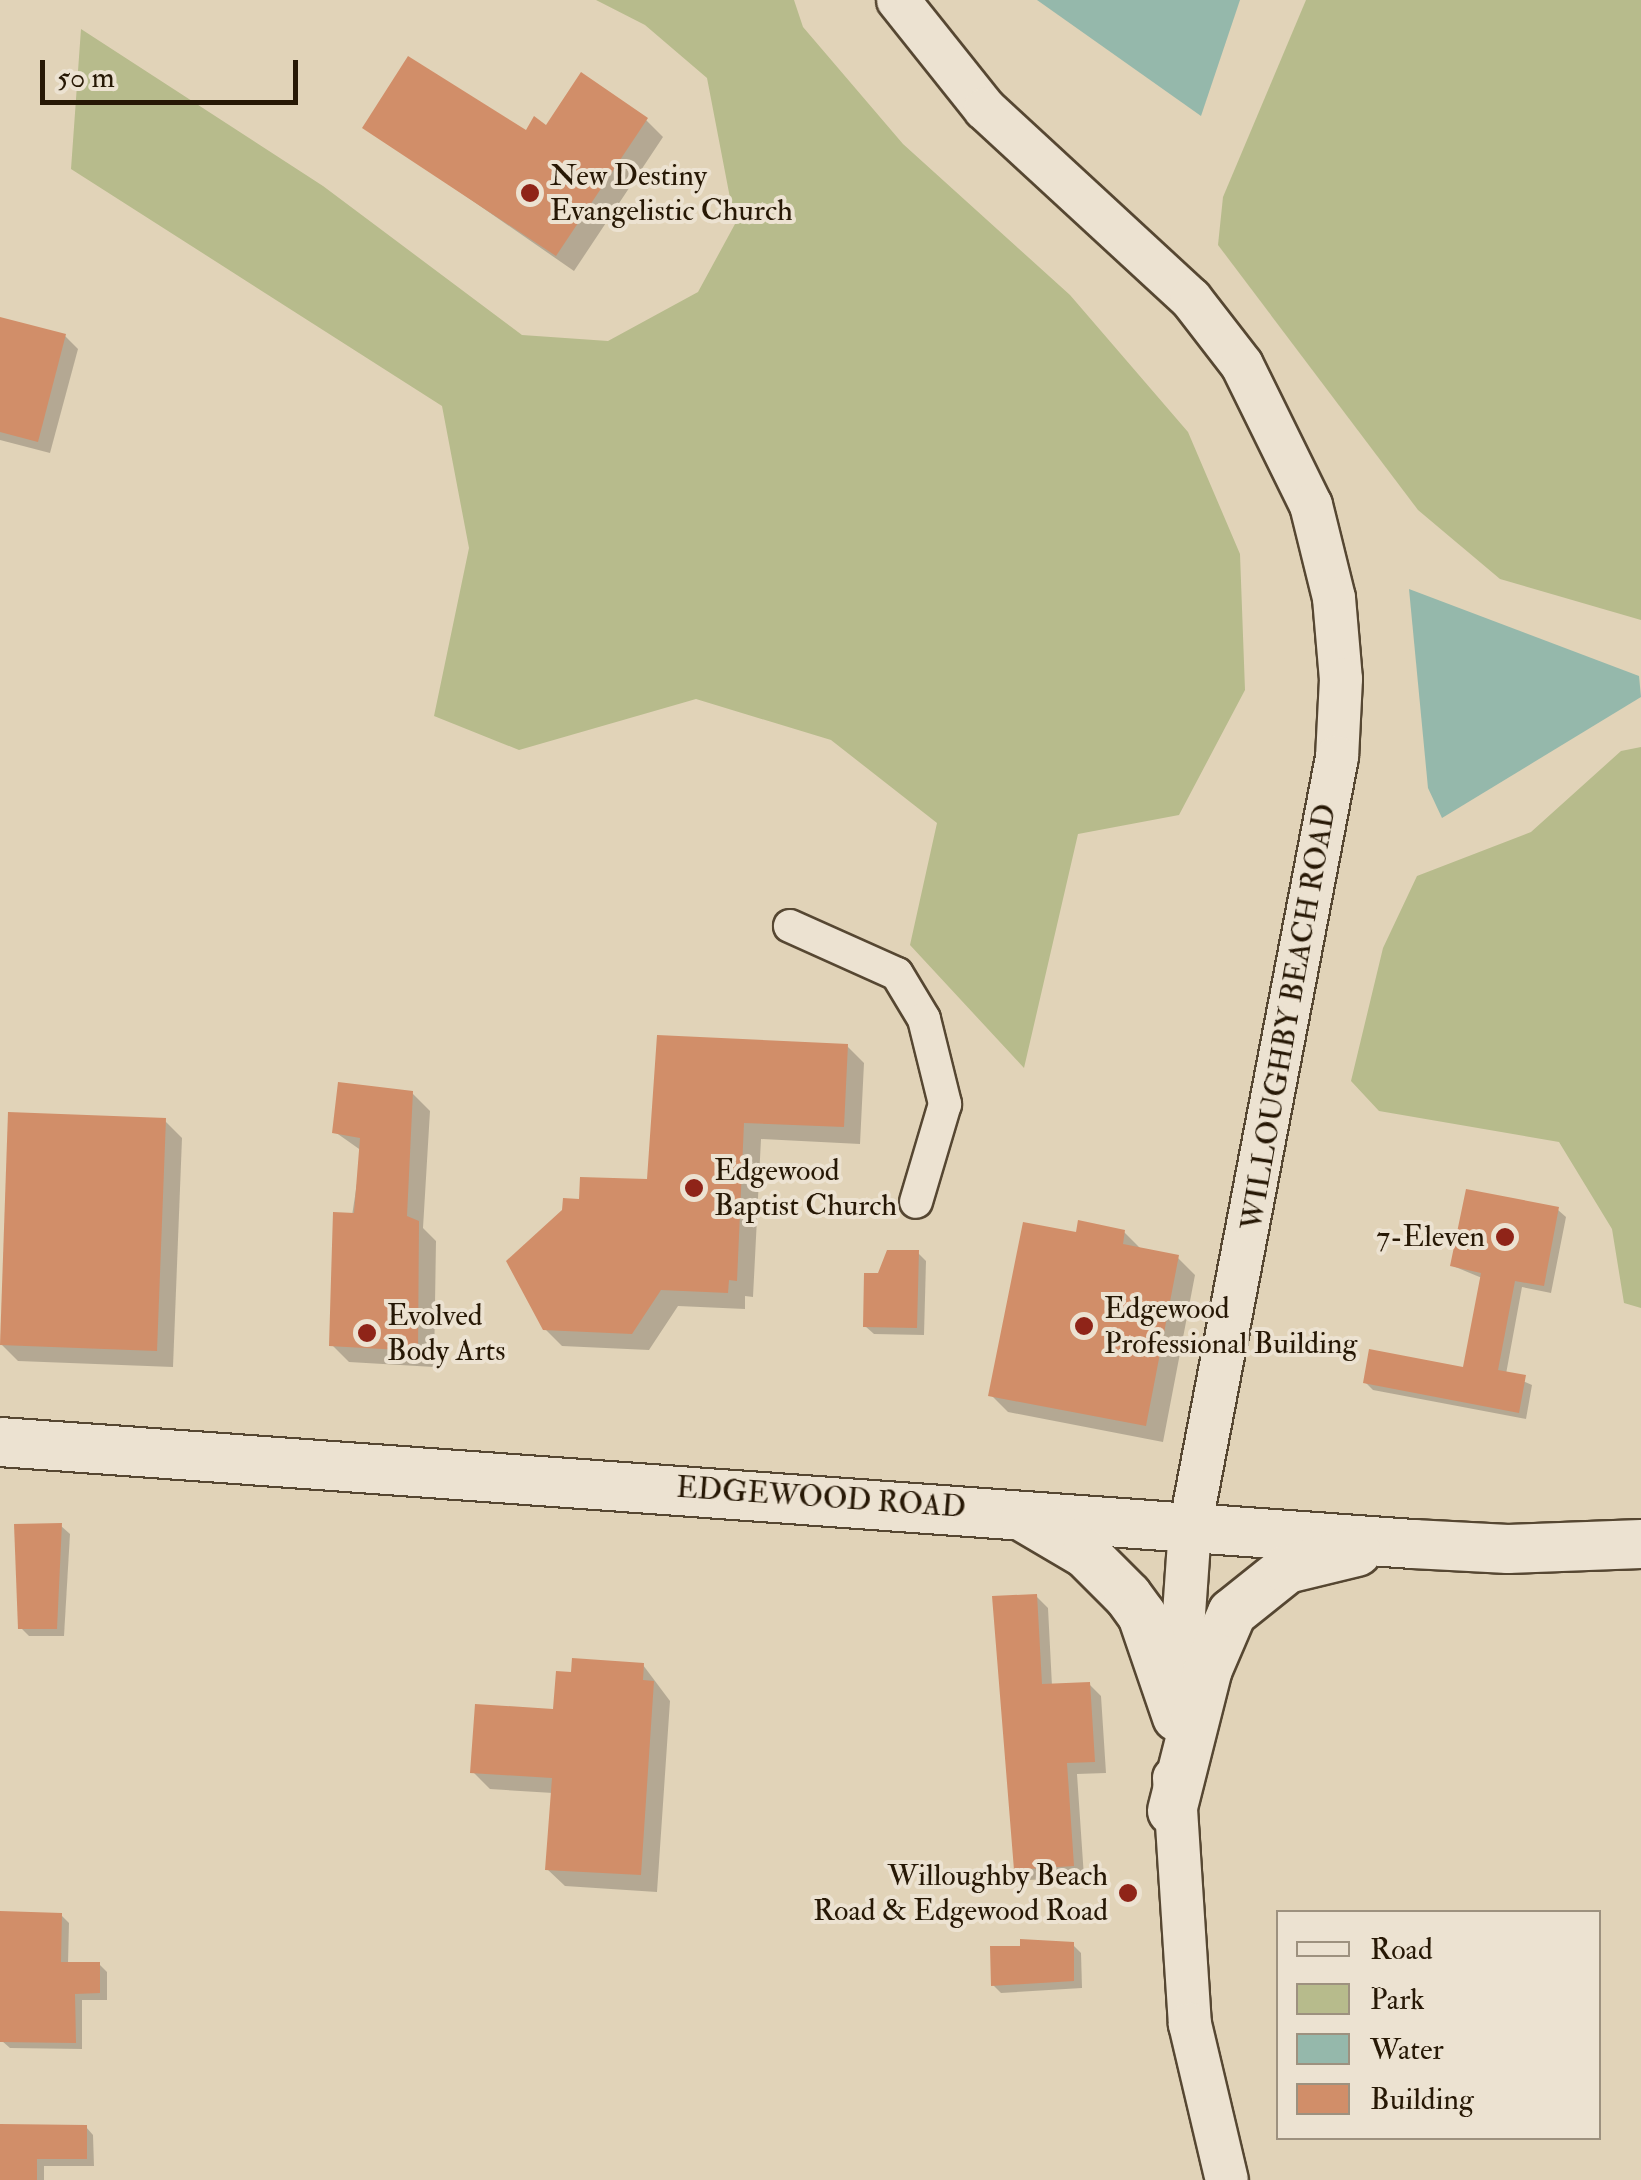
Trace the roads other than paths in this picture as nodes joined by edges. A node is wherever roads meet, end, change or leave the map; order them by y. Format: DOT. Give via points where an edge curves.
graph roads {
  1 [pos="898,0"];
  2 [pos="790,926"];
  3 [pos="916,1202"];
  4 [pos="0,1442"];
  5 [pos="1013,1512"];
  6 [pos="1190,1528"];
  7 [pos="1413,1544"];
  8 [pos="1641,1544"];
  9 [pos="1177,1718"];
  10 [pos="1172,1812"];
  11 [pos="1227,2180"];
  1 -- 6 [label="street, WILLOUGHBY BEACH ROAD" via="985,108 1191,299 1242,366 1311,504 1334,598 1341,679 1337,757"];
  2 -- 3 [label="street" via="897,974 924,1020 945,1104"];
  4 -- 5 [label="main road, EDGEWOOD ROAD"];
  5 -- 6 [label="main road, EDGEWOOD ROAD"];
  5 -- 9 [label="main road" via="1086,1554 1128,1596 1142,1615"];
  6 -- 7 [label="main road, EDGEWOOD ROAD"];
  6 -- 9 [label="street, WILLOUGHBY BEACH ROAD"];
  7 -- 8 [label="main road, EDGEWOOD ROAD"];
  7 -- 10 [label="main road" via="1308,1560 1267,1580 1232,1614 1208,1670"];
  9 -- 10 [label="street, WILLOUGHBY BEACH ROAD"];
  10 -- 11 [label="street, WILLOUGHBY BEACH ROAD" via="1190,2024"];
}
